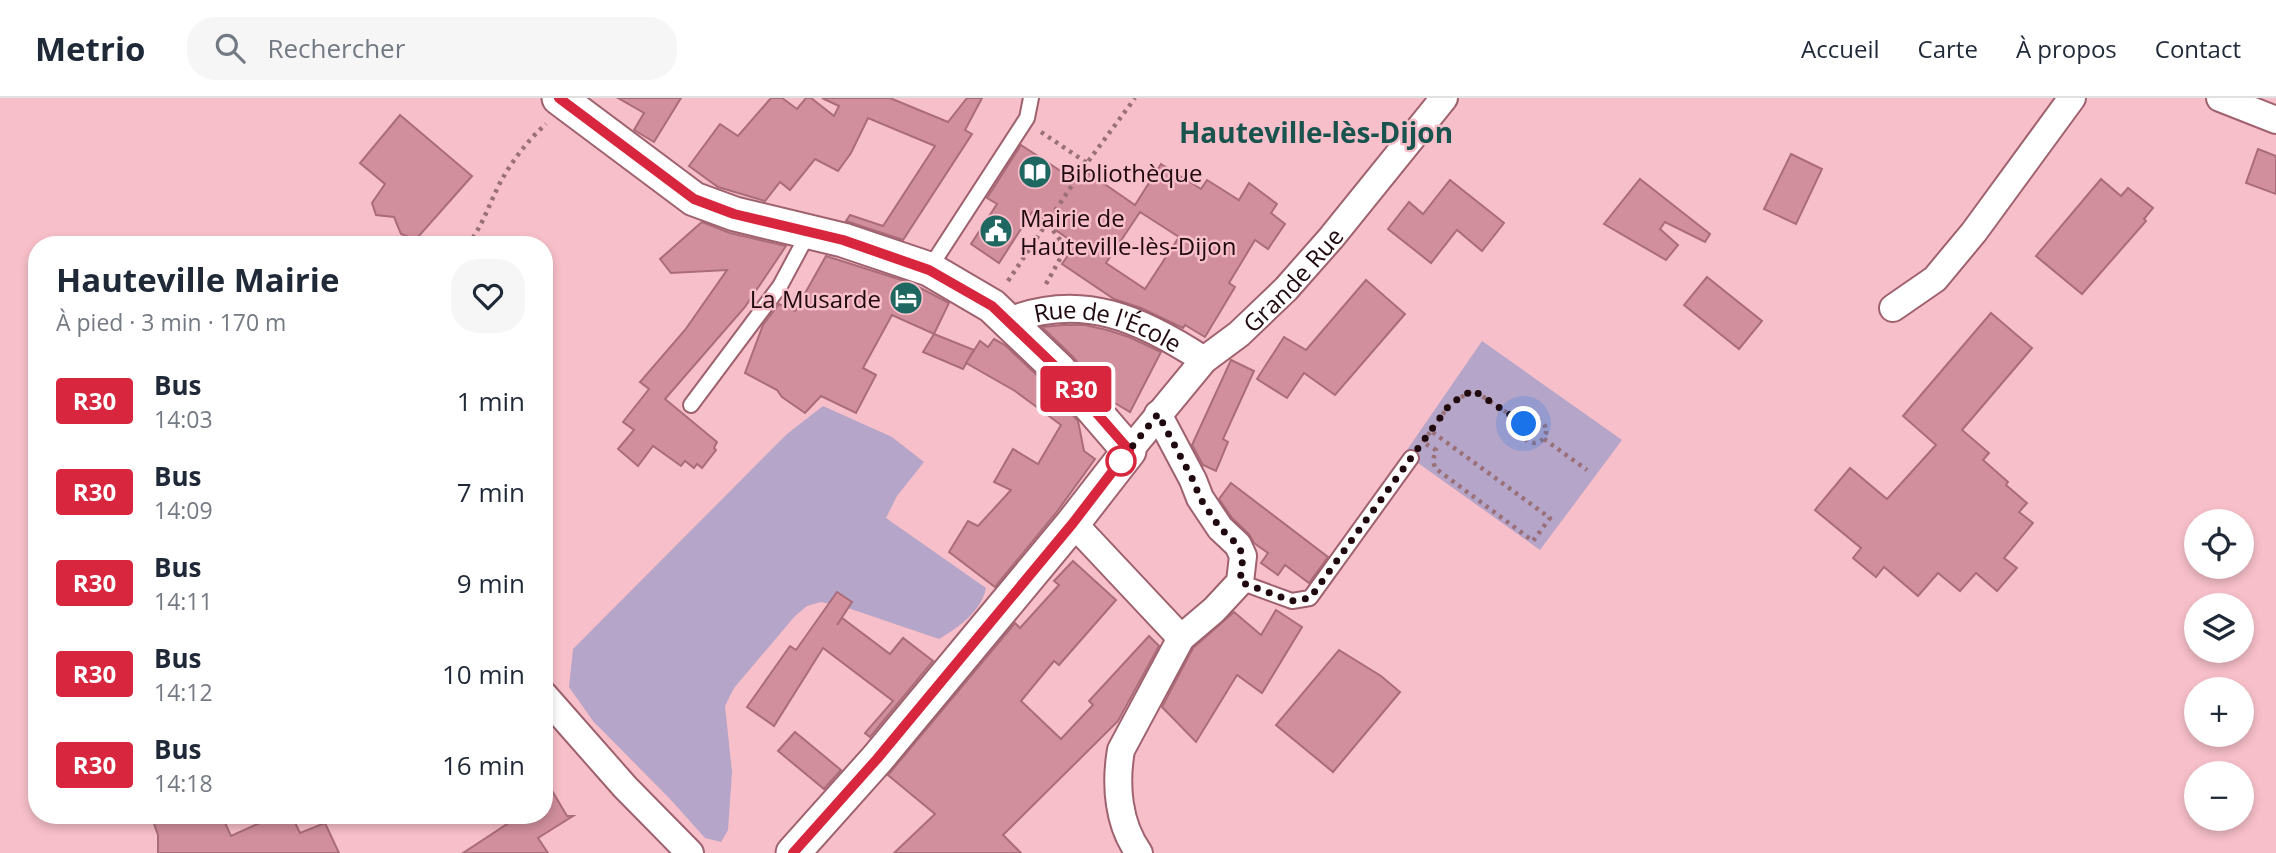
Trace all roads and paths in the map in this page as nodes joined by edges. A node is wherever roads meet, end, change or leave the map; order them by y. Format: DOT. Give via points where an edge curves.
graph roads {
  1 [pos="1031,98"];
  2 [pos="1135,98"];
  3 [pos="1444,98"];
  4 [pos="2072,98"];
  5 [pos="2220,98"];
  6 [pos="563,101"];
  7 [pos="2276,120"];
  8 [pos="1038,130"];
  9 [pos="1087,163"];
  10 [pos="1050,218"];
  11 [pos="809,232"];
  12 [pos="475,236"];
  13 [pos="929,270"];
  14 [pos="1012,274"];
  15 [pos="1892,308"];
  16 [pos="1021,316"];
  17 [pos="1204,360"];
  18 [pos="691,405"];
  19 [pos="1158,414"];
  20 [pos="1524,424"];
  21 [pos="1431,431"];
  22 [pos="1544,439"];
  23 [pos="1423,442"];
  24 [pos="1129,450"];
  25 [pos="1411,458"];
  26 [pos="1587,470"];
  27 [pos="1073,523"];
  28 [pos="1240,582"];
  29 [pos="1181,638"];
  30 [pos="553,705"];
  31 [pos="691,853"];
  32 [pos="793,853"];
  33 [pos="1139,853"];
  1 -- 13 [label="lane" via="1027,118"];
  2 -- 9 [label="path"];
  3 -- 17 [label="street, Grande Rue" via="1286,289"];
  4 -- 15 [label="street" via="1935,279"];
  5 -- 7 [label="street"];
  6 -- 11 [label="street" via="694,199"];
  6 -- 12 [label="path" via="502,180"];
  8 -- 9 [label="path"];
  9 -- 10 [label="path"];
  10 -- 14 [label="path"];
  10 -- 16 [label="path" via="1066,248"];
  11 -- 13 [label="street"];
  11 -- 18 [label="lane" via="780,286"];
  13 -- 16 [label="street" via="992,306"];
  16 -- 17 [label="street, Rue de l'École" via="1074,307 1110,313 1152,330"];
  16 -- 24 [label="street" via="1059,370"];
  17 -- 19 [label="street, Grande Rue"];
  19 -- 24 [label="street, Grande Rue"];
  19 -- 28 [label="street" via="1200,498 1238,545 1243,556"];
  20 -- 21 [label="path" via="1473,390 1450,404"];
  20 -- 22 [label="path" via="1524,438 1537,443"];
  20 -- 22 [label="path" via="1529,419 1542,421 1547,433"];
  21 -- 23 [label="path"];
  21 -- 23 [label="path" via="1550,518 1533,541 1435,468 1436,450"];
  22 -- 26 [label="path"];
  23 -- 25 [label="path"];
  24 -- 27 [label="street"];
  25 -- 28 [label="lane" via="1310,598 1292,601"];
  27 -- 29 [label="street"];
  27 -- 32 [label="street"];
  28 -- 29 [label="street"];
  29 -- 33 [label="street" via="1121,750 1122,816"];
  30 -- 31 [label="street"];
}
